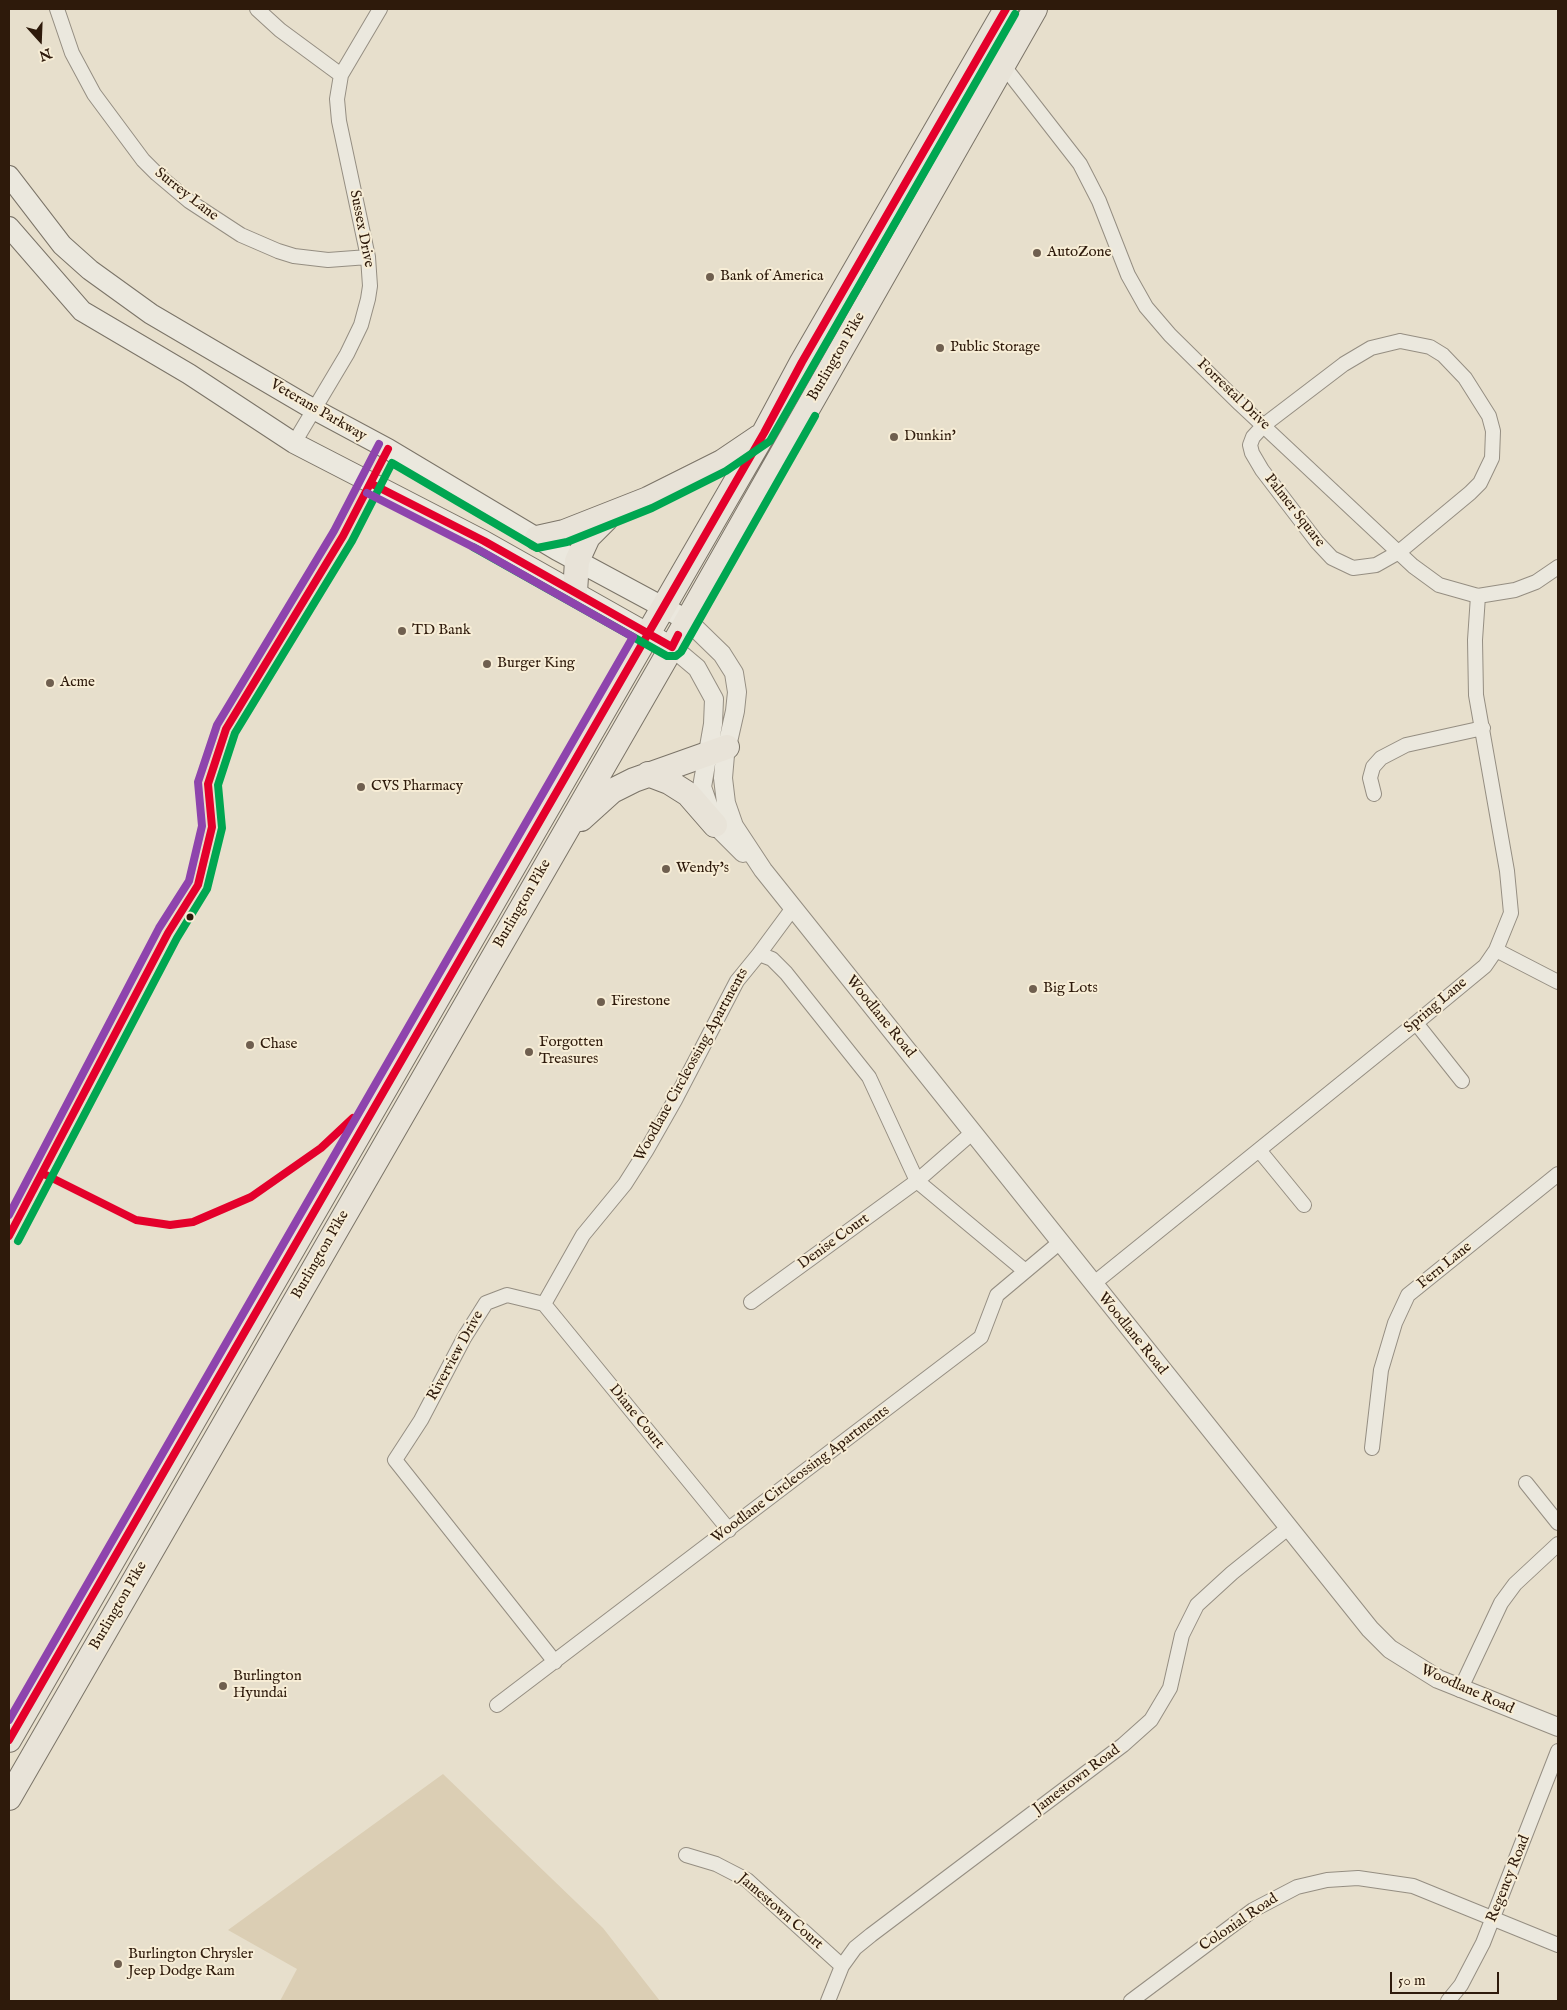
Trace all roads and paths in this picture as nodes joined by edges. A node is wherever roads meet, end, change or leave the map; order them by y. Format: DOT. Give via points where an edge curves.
graph roads {
  1 [pos="57,9"];
  2 [pos="257,9"];
  3 [pos="380,9"];
  4 [pos="1006,9"];
  5 [pos="1035,9"];
  6 [pos="1003,64"];
  7 [pos="341,75"];
  8 [pos="9,176"];
  9 [pos="9,227"];
  10 [pos="368,257"];
  11 [pos="314,409"];
  12 [pos="1264,425"];
  13 [pos="764,433"];
  14 [pos="294,443"];
  15 [pos="614,514"];
  16 [pos="537,538"];
  17 [pos="1399,552"];
  18 [pos="577,561"];
  19 [pos="1558,567"];
  20 [pos="575,592"];
  21 [pos="1478,596"];
  22 [pos="663,606"];
  23 [pos="687,620"];
  24 [pos="648,633"];
  25 [pos="672,647"];
  26 [pos="1483,728"];
  27 [pos="717,750"];
  28 [pos="648,774"];
  29 [pos="1374,794"];
  30 [pos="715,825"];
  31 [pos="556,847"];
  32 [pos="762,870"];
  33 [pos="793,908"];
  34 [pos="1496,950"];
  35 [pos="759,954"];
  36 [pos="1558,982"];
  37 [pos="1416,1023"];
  38 [pos="1462,1081"];
  39 [pos="972,1133"];
  40 [pos="1259,1150"];
  41 [pos="1558,1174"];
  42 [pos="917,1181"];
  43 [pos="1304,1205"];
  44 [pos="1059,1243"];
  45 [pos="1024,1270"];
  46 [pos="1093,1284"];
  47 [pos="751,1302"];
  48 [pos="544,1304"];
  49 [pos="1372,1448"];
  50 [pos="1526,1483"];
  51 [pos="1558,1523"];
  52 [pos="1288,1528"];
  53 [pos="729,1530"];
  54 [pos="1558,1544"];
  55 [pos="556,1662"];
  56 [pos="1460,1690"];
  57 [pos="497,1705"];
  58 [pos="1558,1727"];
  59 [pos="9,1740"];
  60 [pos="1558,1751"];
  61 [pos="9,1798"];
  62 [pos="686,1855"];
  63 [pos="1492,1920"];
  64 [pos="1558,1945"];
  65 [pos="842,1966"];
  66 [pos="828,2001"];
  67 [pos="1131,2001"];
  68 [pos="1448,2001"];
  1 -- 10 [label="street, Surrey Lane" via="72,53 94,94 143,160 182,195 241,235 278,252 328,260"];
  2 -- 7 [label="street"];
  3 -- 7 [label="street, Sussex Drive"];
  4 -- 13 [label="highway, Burlington Pike"];
  5 -- 6 [label="highway, Burlington Pike"];
  6 -- 12 [label="street, Forrestal Drive" via="1080,164 1099,201 1128,275 1146,307 1170,335"];
  6 -- 23 [label="highway, Burlington Pike"];
  7 -- 10 [label="street, Sussex Drive" via="338,120"];
  8 -- 11 [label="main road, Veterans Parkway" via="62,245 90,270 174,328"];
  9 -- 14 [label="main road" via="82,311 189,374"];
  10 -- 11 [label="street, Sussex Drive" via="370,286 361,325"];
  11 -- 14 [label="street, Sussex Drive"];
  11 -- 16 [label="main road, Veterans Parkway"];
  12 -- 17 [label="street, Forrestal Drive"];
  12 -- 17 [label="street, Palmer Square" via="1253,437 1252,453 1332,558 1353,568 1365,568"];
  12 -- 17 [label="street, Palmer Square" via="1344,364 1386,343 1416,343 1430,347 1448,360 1474,391 1489,416 1493,431 1492,458 1480,483"];
  13 -- 15 [label="highway" via="714,466"];
  13 -- 22 [label="highway, Burlington Pike"];
  14 -- 20 [label="main road"];
  15 -- 16 [label="highway"];
  15 -- 18 [label="highway" via="593,529"];
  16 -- 18 [label="main road, Veterans Parkway"];
  17 -- 21 [label="street, Forrestal Drive" via="1439,585"];
  18 -- 20 [label="highway"];
  18 -- 22 [label="main road, Veterans Parkway"];
  19 -- 21 [label="street, Forrestal Drive" via="1536,582 1515,590"];
  20 -- 24 [label="main road"];
  21 -- 26 [label="street, Spring Lane" via="1476,695"];
  22 -- 23 [label="main road, Veterans Parkway"];
  22 -- 24 [label="highway, Burlington Pike"];
  23 -- 25 [label="highway, Burlington Pike"];
  23 -- 27 [label="street, Woodlane Road" via="722,654 734,673 735,711"];
  24 -- 25 [label="main road"];
  24 -- 59 [label="highway, Burlington Pike"];
  25 -- 27 [label="street, Woodlane Road" via="697,668 714,699"];
  25 -- 31 [label="highway, Burlington Pike"];
  26 -- 29 [label="street" via="1427,740 1381,758 1373,767 1370,778"];
  26 -- 34 [label="street, Spring Lane" via="1511,913"];
  27 -- 28 [label="highway"];
  27 -- 30 [label="street, Woodlane Road" via="702,787"];
  27 -- 32 [label="street, Woodlane Road" via="726,803 734,826"];
  28 -- 30 [label="highway" via="670,782 688,794"];
  28 -- 31 [label="highway" via="612,791"];
  30 -- 32 [label="street, Woodlane Road"];
  31 -- 61 [label="highway, Burlington Pike"];
  32 -- 33 [label="street, Woodlane Road"];
  33 -- 35 [label="street"];
  33 -- 39 [label="street, Woodlane Road"];
  34 -- 36 [label="street"];
  34 -- 37 [label="street, Spring Lane" via="1485,966"];
  35 -- 42 [label="street, Woodlane Circleossing Apartments" via="772,959 786,973 869,1077"];
  35 -- 48 [label="street, Woodlane Circleossing Apartments" via="737,981 646,1151 625,1184 583,1236"];
  37 -- 38 [label="street"];
  37 -- 40 [label="street, Spring Lane"];
  39 -- 42 [label="street, Denise Court"];
  39 -- 44 [label="street, Woodlane Road"];
  40 -- 43 [label="street"];
  40 -- 46 [label="street, Spring Lane"];
  41 -- 49 [label="street, Fern Lane" via="1408,1295 1380,1370"];
  42 -- 45 [label="street, Woodlane Circleossing Apartments"];
  42 -- 47 [label="street, Denise Court"];
  44 -- 45 [label="street, Woodlane Circleossing Apartments"];
  44 -- 46 [label="street, Woodlane Road"];
  45 -- 53 [label="street, Woodlane Circleossing Apartments" via="997,1295 981,1337"];
  46 -- 52 [label="street, Woodlane Road"];
  48 -- 53 [label="street, Diane Court"];
  48 -- 55 [label="street, Riverview Drive" via="507,1295 486,1304 395,1460"];
  50 -- 51 [label="street"];
  52 -- 56 [label="street, Woodlane Road" via="1351,1607 1390,1649"];
  52 -- 65 [label="street, Jamestown Road" via="1198,1605 1182,1635 1170,1688 1144,1726 1124,1745 871,1934"];
  53 -- 55 [label="street, Woodlane Circleossing Apartments"];
  54 -- 56 [label="street" via="1515,1584 1501,1603"];
  55 -- 57 [label="street, Woodlane Circleossing Apartments"];
  56 -- 58 [label="street, Woodlane Road"];
  60 -- 63 [label="street, Regency Road"];
  62 -- 65 [label="street, Jamestown Court" via="716,1864 747,1880"];
  63 -- 64 [label="street, Colonial Road"];
  63 -- 67 [label="street, Colonial Road" via="1414,1886 1358,1878 1312,1883 1253,1910"];
  63 -- 68 [label="street, Regency Road" via="1473,1964"];
  65 -- 66 [label="street, Jamestown Road"];
}
